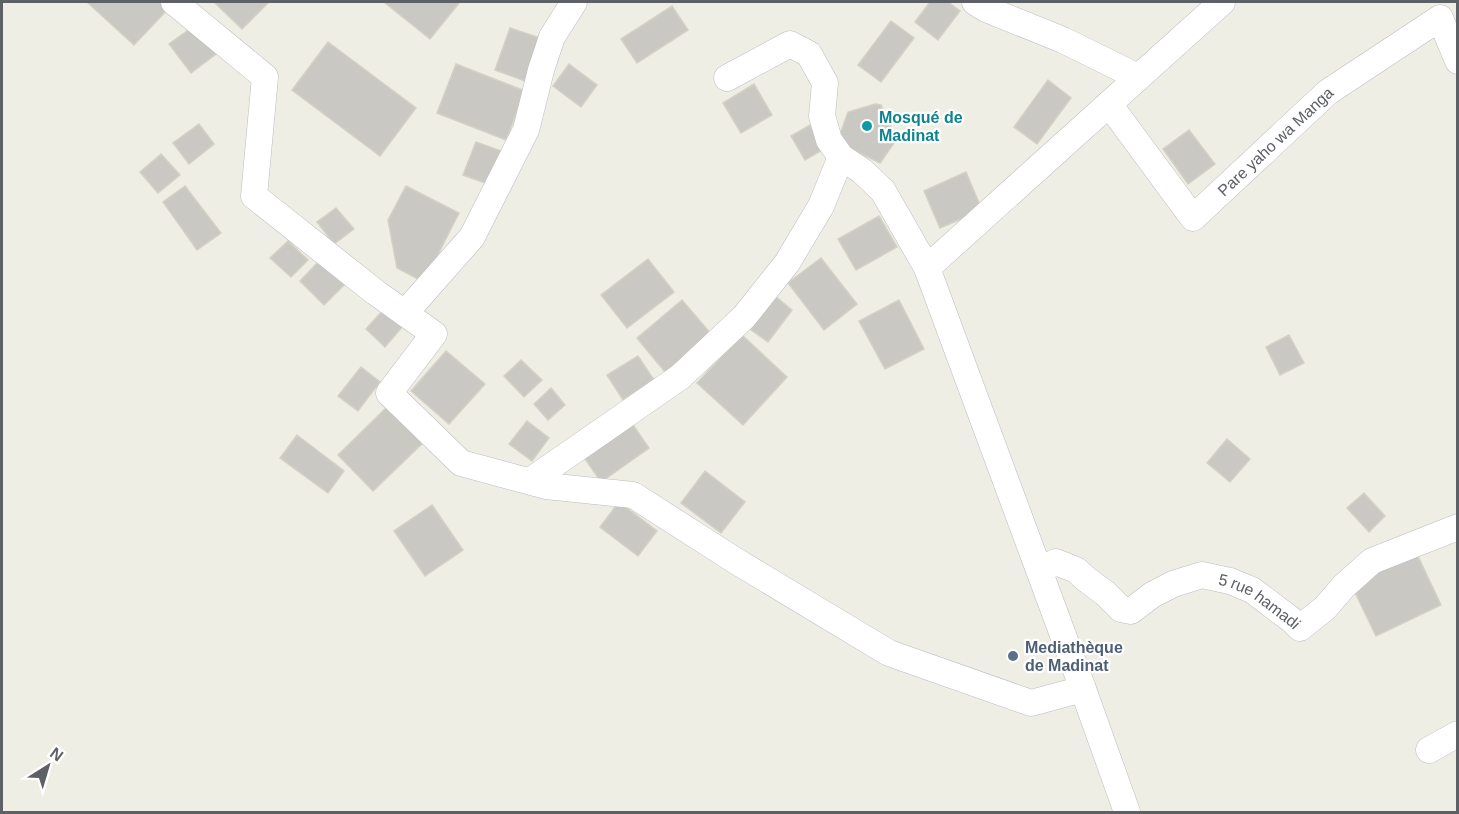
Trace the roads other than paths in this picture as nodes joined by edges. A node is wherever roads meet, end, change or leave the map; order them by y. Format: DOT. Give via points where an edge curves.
graph roads {
  1 [pos="174,2"];
  2 [pos="574,2"];
  3 [pos="975,2"];
  4 [pos="1222,2"];
  5 [pos="1442,10"];
  6 [pos="1458,61"];
  7 [pos="1138,77"];
  8 [pos="727,78"];
  9 [pos="1109,104"];
  10 [pos="841,157"];
  11 [pos="927,268"];
  12 [pos="405,314"];
  13 [pos="530,481"];
  14 [pos="1458,527"];
  15 [pos="1038,566"];
  16 [pos="1083,689"];
  17 [pos="1458,734"];
  18 [pos="1430,750"];
  19 [pos="1127,813"];
  1 -- 12 [label="street" via="265,77 254,196"];
  2 -- 12 [label="street" via="552,37 526,130 472,237"];
  3 -- 7 [label="street"];
  4 -- 7 [label="street"];
  5 -- 6 [label="street, Pare yaho wa Manga"];
  5 -- 9 [label="street, Pare yaho wa Manga" via="1328,92 1193,218"];
  7 -- 9 [label="street"];
  8 -- 10 [label="street" via="790,44 808,54 825,83 822,116 829,140"];
  9 -- 11 [label="street"];
  10 -- 11 [label="street" via="884,191"];
  10 -- 13 [label="street" via="821,206 787,263 744,317 680,376"];
  11 -- 15 [label="street"];
  12 -- 13 [label="street" via="434,333 388,393 461,463"];
  13 -- 16 [label="street" via="633,495 889,653 1031,703"];
  14 -- 15 [label="street, 5 rue hamadi" via="1372,561 1300,628 1252,590 1230,581 1202,575 1173,584 1131,611 1121,609 1076,570 1056,562"];
  15 -- 16 [label="street"];
  16 -- 19 [label="street"];
  17 -- 18 [label="street"];
}
